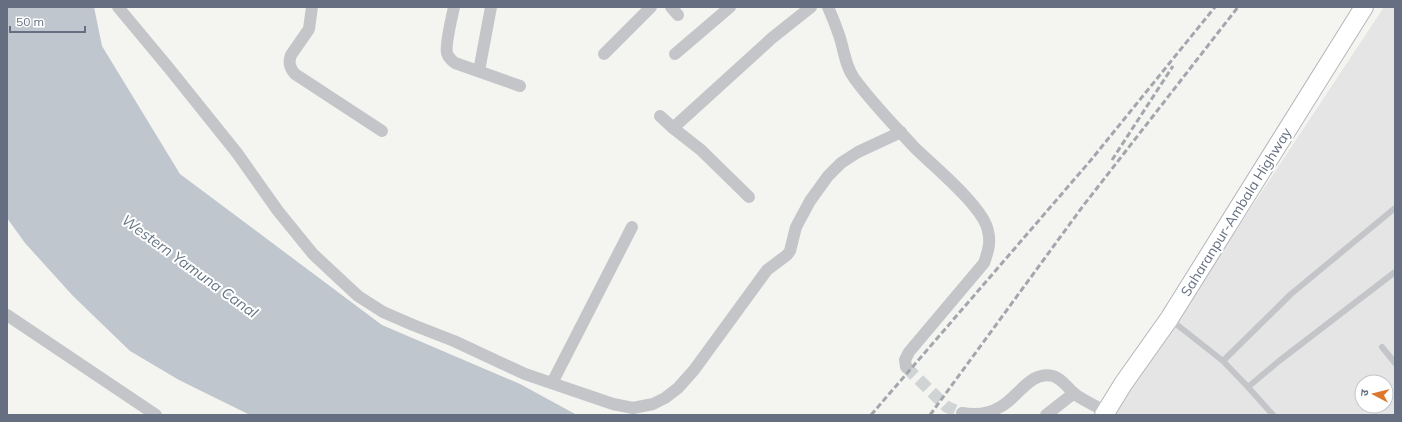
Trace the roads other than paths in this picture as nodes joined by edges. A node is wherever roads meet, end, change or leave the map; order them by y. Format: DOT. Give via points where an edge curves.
graph roads {
  1 [pos="312,7"];
  2 [pos="454,7"];
  3 [pos="491,7"];
  4 [pos="652,7"];
  5 [pos="730,7"];
  6 [pos="811,7"];
  7 [pos="828,7"];
  8 [pos="1364,7"];
  9 [pos="121,9"];
  10 [pos="604,54"];
  11 [pos="675,54"];
  12 [pos="479,71"];
  13 [pos="520,86"];
  14 [pos="660,116"];
  15 [pos="674,128"];
  16 [pos="382,131"];
  17 [pos="901,132"];
  18 [pos="749,197"];
  19 [pos="1395,208"];
  20 [pos="632,227"];
  21 [pos="1395,272"];
  22 [pos="7,315"];
  23 [pos="1169,319"];
  24 [pos="1382,347"];
  25 [pos="1223,361"];
  26 [pos="1395,363"];
  27 [pos="906,367"];
  28 [pos="552,383"];
  29 [pos="1248,387"];
  30 [pos="1074,394"];
  31 [pos="633,408"];
  32 [pos="962,413"];
  33 [pos="1105,413"];
  34 [pos="156,415"];
  35 [pos="644,415"];
  36 [pos="1046,415"];
  37 [pos="1272,415"];
  1 -- 16 [label="street" via="309,29 289,59 290,67 295,74"];
  2 -- 12 [label="street" via="447,54 454,63"];
  3 -- 12 [label="street"];
  4 -- 10 [label="street"];
  5 -- 11 [label="street"];
  6 -- 15 [label="street" via="772,38"];
  7 -- 17 [label="street" via="850,72"];
  8 -- 23 [label="main road, Saharanpur-Ambala Highway"];
  9 -- 28 [label="street" via="237,153 278,211 313,254 358,296 407,323"];
  12 -- 13 [label="street"];
  14 -- 15 [label="street"];
  15 -- 18 [label="street" via="701,150"];
  17 -- 27 [label="street" via="961,191 983,218 988,230 989,248 984,263 909,352 905,360"];
  17 -- 31 [label="street" via="858,152 841,163 828,176 796,227 790,251 767,270 694,370 665,398 653,404"];
  19 -- 25 [label="lane" via="1291,294"];
  20 -- 28 [label="street"];
  21 -- 29 [label="lane"];
  22 -- 34 [label="street"];
  23 -- 25 [label="lane"];
  23 -- 33 [label="main road, Saharanpur-Ambala Highway"];
  24 -- 26 [label="lane"];
  25 -- 29 [label="lane"];
  28 -- 31 [label="street" via="613,404"];
  29 -- 37 [label="lane"];
  30 -- 32 [label="street" via="1062,380 1042,375 1033,378 1009,402 995,410 973,415"];
  30 -- 33 [label="street"];
  30 -- 36 [label="street"];
  31 -- 35 [label="street"];
}
